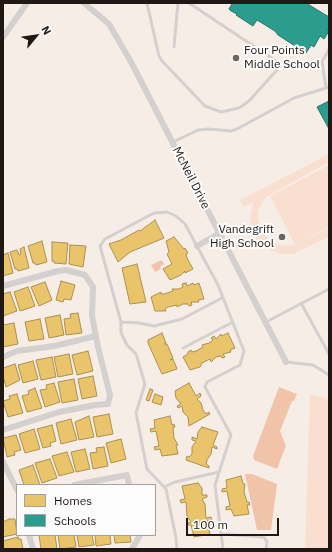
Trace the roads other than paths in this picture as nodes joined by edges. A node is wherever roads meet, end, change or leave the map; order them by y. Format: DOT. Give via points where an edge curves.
graph roads {
  1 [pos="28,3"];
  2 [pos="84,3"];
  3 [pos="147,3"];
  4 [pos="178,3"];
  5 [pos="189,3"];
  6 [pos="3,37"];
  7 [pos="174,47"];
  8 [pos="329,49"];
  9 [pos="327,87"];
  10 [pos="173,142"];
  11 [pos="220,233"];
  12 [pos="196,246"];
  13 [pos="3,286"];
  14 [pos="329,289"];
  15 [pos="222,298"];
  16 [pos="301,303"];
  17 [pos="121,322"];
  18 [pos="233,322"];
  19 [pos="266,322"];
  20 [pos="96,336"];
  21 [pos="184,348"];
  22 [pos="329,354"];
  23 [pos="3,357"];
  24 [pos="286,362"];
  25 [pos="329,375"];
  26 [pos="3,430"];
  27 [pos="3,462"];
  28 [pos="219,472"];
  29 [pos="79,484"];
  30 [pos="129,484"];
  31 [pos="164,487"];
  32 [pos="16,488"];
  33 [pos="222,534"];
  34 [pos="29,536"];
  35 [pos="139,536"];
  36 [pos="33,549"];
  37 [pos="132,549"];
  38 [pos="177,549"];
  39 [pos="223,549"];
  40 [pos="266,549"];
  1 -- 6 [label="street"];
  2 -- 10 [label="street, McNeil Drive" via="109,24"];
  3 -- 5 [label="lane" via="162,61 206,106 221,112 239,108 274,74 278,67 276,61"];
  4 -- 7 [label="lane"];
  8 -- 9 [label="lane" via="322,62"];
  9 -- 10 [label="lane" via="294,98 237,129 198,130"];
  10 -- 11 [label="street, McNeil Drive"];
  11 -- 12 [label="street"];
  11 -- 19 [label="street, McNeil Drive"];
  12 -- 15 [label="lane" via="218,285"];
  12 -- 17 [label="lane" via="185,224 167,212 154,213 105,239 100,246"];
  13 -- 20 [label="street" via="62,270 85,275 93,288 92,316"];
  14 -- 16 [label="lane"];
  15 -- 17 [label="lane" via="182,319 154,326"];
  15 -- 18 [label="lane"];
  16 -- 19 [label="lane"];
  16 -- 22 [label="lane"];
  17 -- 31 [label="lane" via="121,333 127,345 136,354 145,384 136,413 147,469"];
  18 -- 21 [label="lane"];
  18 -- 28 [label="lane" via="244,351 240,364 207,382 205,386 231,435"];
  19 -- 24 [label="street, McNeil Drive"];
  20 -- 23 [label="street" via="17,351"];
  20 -- 26 [label="street" via="110,395 108,404 95,404 59,412"];
  24 -- 25 [label="lane" via="312,365"];
  27 -- 32 [label="street"];
  28 -- 31 [label="lane"];
  28 -- 33 [label="lane" via="215,485"];
  29 -- 30 [label="street" via="127,475"];
  31 -- 38 [label="lane"];
  33 -- 39 [label="lane"];
  33 -- 40 [label="lane" via="264,537 267,542"];
  34 -- 36 [label="street"];
  35 -- 37 [label="street"];
}
